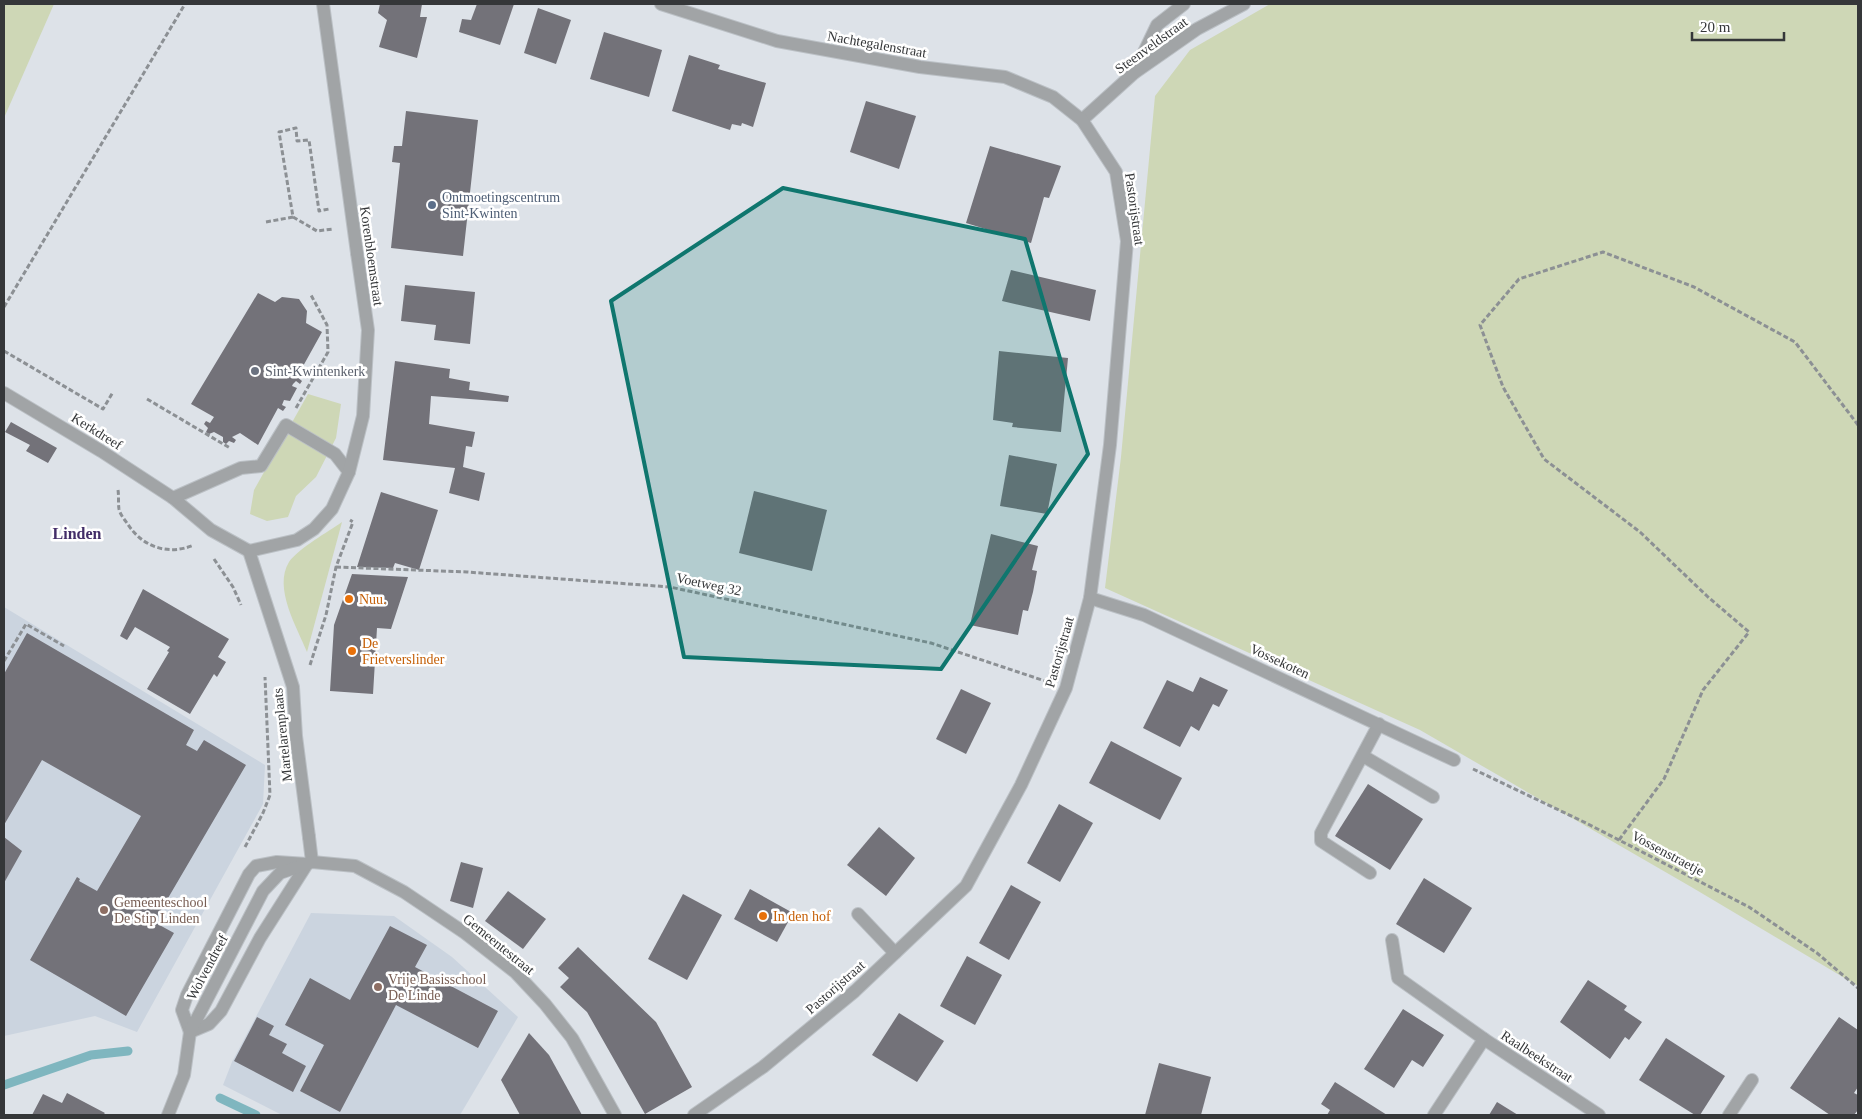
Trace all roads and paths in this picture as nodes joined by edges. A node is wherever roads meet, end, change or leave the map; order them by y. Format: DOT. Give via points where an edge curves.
graph roads {
  1 [pos="184,4"];
  2 [pos="323,4"];
  3 [pos="661,4"];
  4 [pos="1184,4"];
  5 [pos="1244,4"];
  6 [pos="1134,73"];
  7 [pos="1082,120"];
  8 [pos="349,206"];
  9 [pos="293,217"];
  10 [pos="266,222"];
  11 [pos="353,226"];
  12 [pos="312,294"];
  13 [pos="4,307"];
  14 [pos="4,351"];
  15 [pos="113,392"];
  16 [pos="4,393"];
  17 [pos="146,399"];
  18 [pos="1858,425"];
  19 [pos="286,426"];
  20 [pos="101,451"];
  21 [pos="261,466"];
  22 [pos="349,472"];
  23 [pos="173,498"];
  24 [pos="332,509"];
  25 [pos="196,544"];
  26 [pos="249,551"];
  27 [pos="213,556"];
  28 [pos="336,567"];
  29 [pos="1090,598"];
  30 [pos="245,614"];
  31 [pos="64,646"];
  32 [pos="4,660"];
  33 [pos="264,672"];
  34 [pos="294,687"];
  35 [pos="1066,688"];
  36 [pos="1379,724"];
  37 [pos="1364,756"];
  38 [pos="1454,760"];
  39 [pos="1433,797"];
  40 [pos="1619,840"];
  41 [pos="241,855"];
  42 [pos="309,863"];
  43 [pos="1370,873"];
  44 [pos="858,914"];
  45 [pos="1392,940"];
  46 [pos="895,953"];
  47 [pos="1858,988"];
  48 [pos="190,1032"];
  49 [pos="1484,1039"];
  50 [pos="1752,1080"];
  51 [pos="168,1115"];
  52 [pos="615,1115"];
  53 [pos="694,1115"];
  54 [pos="1434,1115"];
  55 [pos="1599,1115"];
  56 [pos="1729,1115"];
  1 -- 13 [label="path"];
  2 -- 8 [label="street, Korenbloemstraat"];
  3 -- 7 [label="street, Nachtegalenstraat" via="778,41 920,67 1005,78 1053,97"];
  4 -- 6 [label="street" via="1157,25"];
  5 -- 6 [label="street, Steenveldstraat" via="1197,29"];
  6 -- 7 [label="street, Steenveldstraat"];
  7 -- 29 [label="street, Pastorijstraat" via="1116,172 1127,241 1110,445"];
  8 -- 9 [label="path" via="319,211 309,140 298,141 296,128 279,132"];
  8 -- 11 [label="street, Korenbloemstraat"];
  9 -- 10 [label="path"];
  9 -- 11 [label="path" via="316,231"];
  11 -- 22 [label="street, Korenbloemstraat" via="368,330 363,416"];
  12 -- 19 [label="path" via="327,325 328,352"];
  14 -- 15 [label="path" via="103,409"];
  16 -- 20 [label="street, Kerkdreef"];
  17 -- 21 [label="path"];
  18 -- 40 [label="path" via="1795,342 1694,287 1603,252 1519,279 1480,325 1503,388 1544,459 1640,532 1749,632 1703,690 1664,779"];
  19 -- 21 [label="street"];
  19 -- 22 [label="street" via="335,454"];
  20 -- 23 [label="street, Kerkdreef"];
  20 -- 25 [label="path" via="118,491 120,511 130,528 147,544 159,549 177,550"];
  21 -- 23 [label="street" via="241,468"];
  22 -- 24 [label="street, Korenbloemstraat"];
  23 -- 26 [label="street" via="211,530"];
  24 -- 26 [label="street" via="314,529 297,540"];
  24 -- 28 [label="path" via="353,522"];
  26 -- 34 [label="street, Martelarenplaats"];
  27 -- 30 [label="path" via="233,587"];
  28 -- 34 [label="path" via="309,670"];
  28 -- 35 [label="path, Voetweg 32" via="467,572 670,587 931,644"];
  29 -- 35 [label="street, Pastorijstraat"];
  29 -- 36 [label="street, Vossekoten" via="1144,615"];
  31 -- 32 [label="path" via="26,624"];
  33 -- 41 [label="path" via="270,795"];
  34 -- 42 [label="street, Martelarenplaats"];
  35 -- 46 [label="street, Pastorijstraat" via="1021,785 966,886"];
  36 -- 37 [label="street"];
  36 -- 38 [label="street, Vossekoten"];
  37 -- 39 [label="street"];
  37 -- 43 [label="street" via="1321,833 1321,841"];
  38 -- 40 [label="path, Vossenstraetje"];
  40 -- 47 [label="path, Vossenstraetje" via="1749,907 1818,953"];
  42 -- 48 [label="street" via="260,938 221,1011 209,1024"];
  42 -- 48 [label="street, Wolvendreef" via="280,873 263,892"];
  42 -- 48 [label="street, Gemeentestraat" via="277,862 256,866 249,874 187,995 182,1010"];
  42 -- 52 [label="street, Gemeentestraat" via="355,866 404,892 515,972 572,1038"];
  44 -- 46 [label="street"];
  45 -- 49 [label="street" via="1398,978"];
  46 -- 53 [label="street, Pastorijstraat" via="855,991 763,1067"];
  48 -- 51 [label="street, Wolvendreef" via="184,1075"];
  49 -- 54 [label="street, Raalbeekstraat"];
  49 -- 55 [label="street, Raalbeekstraat"];
  50 -- 56 [label="street"];
}
